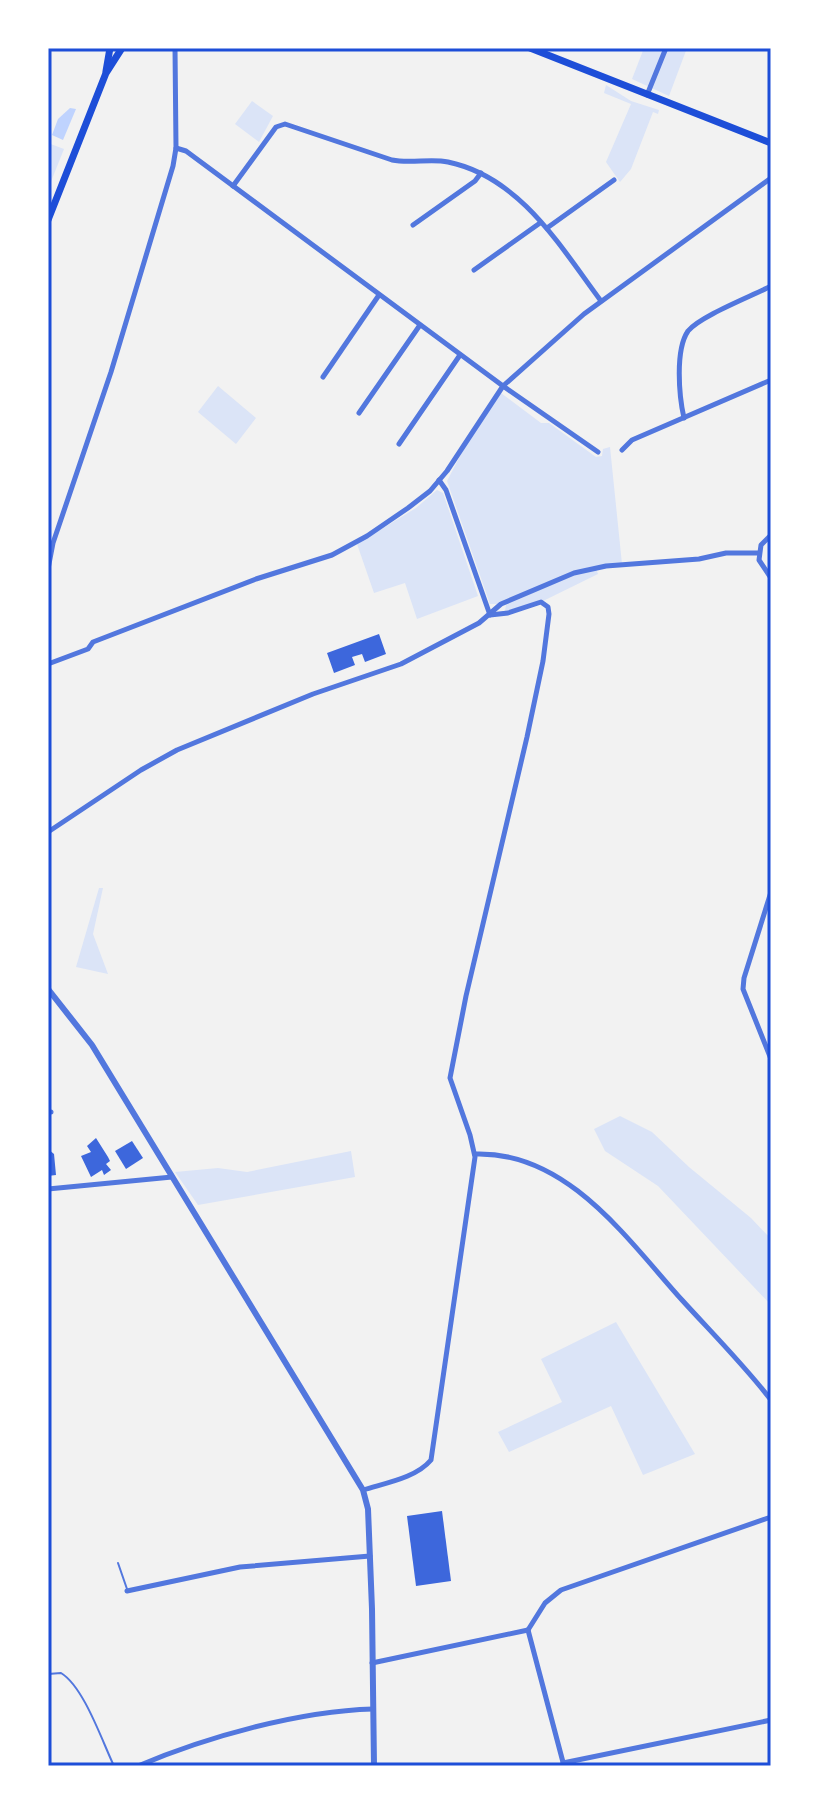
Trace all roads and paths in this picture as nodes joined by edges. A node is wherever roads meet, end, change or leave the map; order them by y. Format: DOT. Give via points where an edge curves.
graph roads {
  1 [pos="110,48"];
  2 [pos="122,48"];
  3 [pos="175,48"];
  4 [pos="530,48"];
  5 [pos="666,48"];
  6 [pos="106,73"];
  7 [pos="647,96"];
  8 [pos="771,143"];
  9 [pos="176,148"];
  10 [pos="481,173"];
  11 [pos="771,178"];
  12 [pos="614,180"];
  13 [pos="233,186"];
  14 [pos="48,220"];
  15 [pos="540,223"];
  16 [pos="413,225"];
  17 [pos="547,228"];
  18 [pos="474,270"];
  19 [pos="771,286"];
  20 [pos="379,295"];
  21 [pos="601,301"];
  22 [pos="420,325"];
  23 [pos="460,355"];
  24 [pos="323,377"];
  25 [pos="771,380"];
  26 [pos="503,386"];
  27 [pos="359,413"];
  28 [pos="684,418"];
  29 [pos="399,444"];
  30 [pos="622,450"];
  31 [pos="598,452"];
  32 [pos="439,480"];
  33 [pos="771,535"];
  34 [pos="759,553"];
  35 [pos="48,569"];
  36 [pos="771,578"];
  37 [pos="490,615"];
  38 [pos="48,664"];
  39 [pos="48,832"];
  40 [pos="771,892"];
  41 [pos="50,995"];
  42 [pos="771,1059"];
  43 [pos="475,1154"];
  44 [pos="172,1177"];
  45 [pos="48,1189"];
  46 [pos="771,1400"];
  47 [pos="363,1490"];
  48 [pos="771,1517"];
  49 [pos="370,1556"];
  50 [pos="118,1563"];
  51 [pos="127,1591"];
  52 [pos="528,1630"];
  53 [pos="372,1663"];
  54 [pos="48,1674"];
  55 [pos="373,1709"];
  56 [pos="771,1720"];
  57 [pos="564,1764"];
  58 [pos="114,1766"];
  59 [pos="138,1766"];
  60 [pos="374,1766"];
  1 -- 6 [label="main road"];
  2 -- 6 [label="main road"];
  3 -- 9 [label="street"];
  4 -- 7 [label="main road"];
  5 -- 7 [label="street"];
  6 -- 14 [label="main road"];
  7 -- 8 [label="main road"];
  9 -- 13 [label="street"];
  9 -- 35 [label="street"];
  10 -- 13 [label="street" via="443,160 392,160 285,124 276,127"];
  10 -- 15 [label="street" via="519,199"];
  10 -- 16 [label="street"];
  11 -- 21 [label="street"];
  12 -- 17 [label="street"];
  13 -- 20 [label="street"];
  15 -- 17 [label="street"];
  15 -- 18 [label="street"];
  17 -- 21 [label="street"];
  19 -- 28 [label="street" via="688,332 680,352"];
  20 -- 22 [label="street"];
  20 -- 24 [label="street"];
  21 -- 26 [label="street"];
  22 -- 23 [label="street"];
  22 -- 27 [label="street"];
  23 -- 26 [label="street"];
  23 -- 29 [label="street"];
  25 -- 28 [label="street"];
  26 -- 31 [label="street"];
  26 -- 32 [label="street"];
  28 -- 30 [label="street" via="632,440"];
  32 -- 37 [label="street"];
  32 -- 38 [label="street" via="408,508 332,555 256,579"];
  33 -- 34 [label="street"];
  34 -- 36 [label="street"];
  34 -- 37 [label="street" via="574,573 507,601"];
  37 -- 39 [label="street" via="401,664 177,750"];
  37 -- 43 [label="street" via="541,602 549,614 527,737 450,1078"];
  40 -- 42 [label="street" via="743,989"];
  41 -- 44 [label="street" via="92,1045"];
  43 -- 46 [label="street" via="529,1163 581,1193"];
  43 -- 47 [label="street" via="431,1460 414,1473"];
  44 -- 45 [label="street"];
  44 -- 47 [label="street"];
  47 -- 49 [label="street"];
  48 -- 52 [label="street" via="561,1590 545,1603"];
  49 -- 51 [label="street" via="240,1567"];
  49 -- 53 [label="street"];
  50 -- 51 [label="lane"];
  52 -- 53 [label="street"];
  52 -- 57 [label="street"];
  53 -- 55 [label="street"];
  54 -- 58 [label="lane" via="68,1678"];
  55 -- 59 [label="street" via="242,1731"];
  55 -- 60 [label="street"];
  56 -- 57 [label="street"];
}
